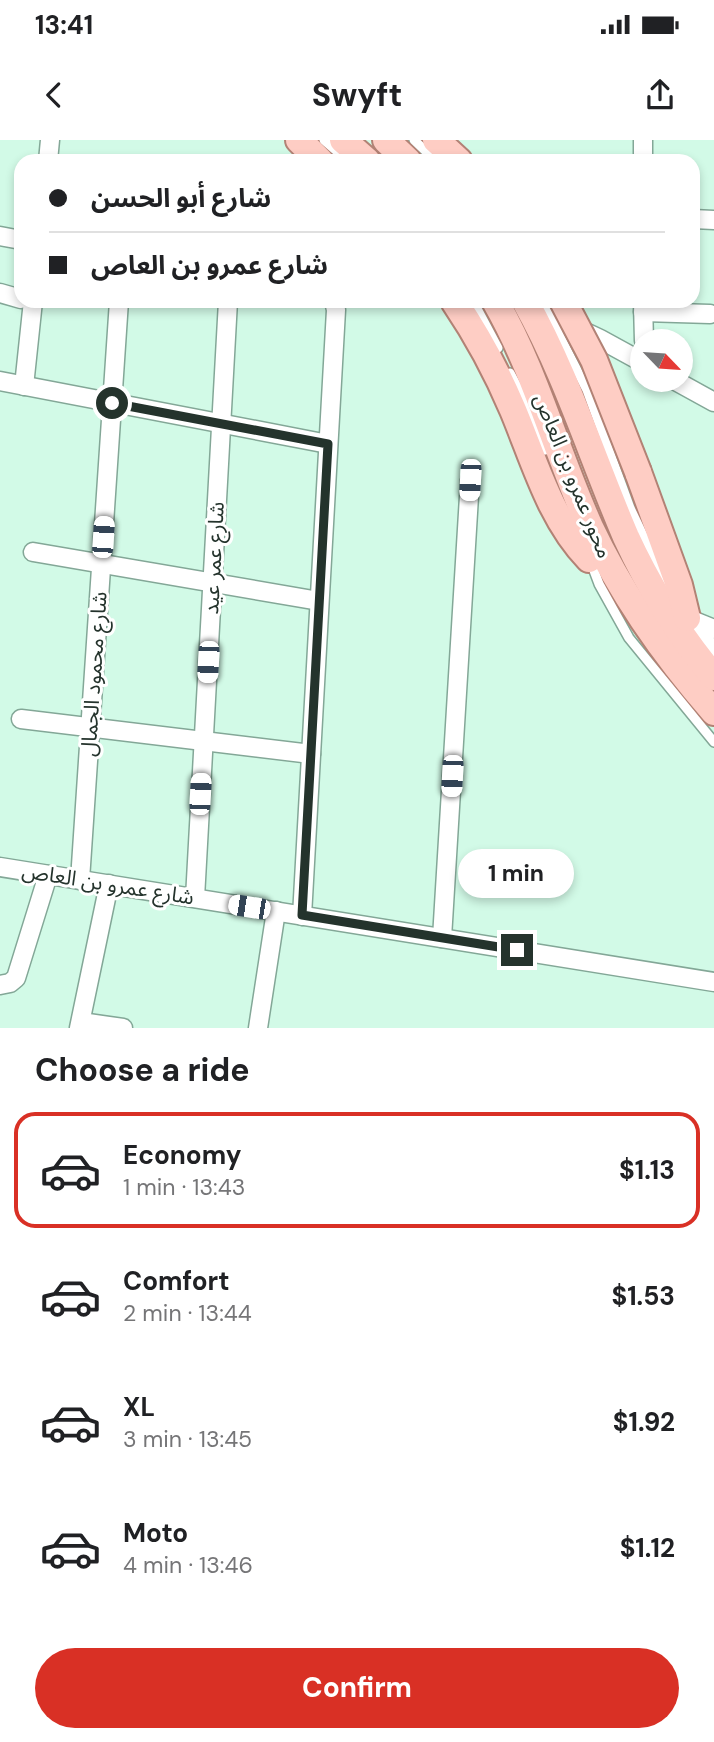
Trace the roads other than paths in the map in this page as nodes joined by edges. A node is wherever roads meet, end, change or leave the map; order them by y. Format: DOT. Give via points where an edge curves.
graph roads {
  1 [pos="299,140"];
  2 [pos="324,140"];
  3 [pos="343,140"];
  4 [pos="386,140"];
  5 [pos="414,140"];
  6 [pos="436,140"];
  7 [pos="313,154"];
  8 [pos="341,154"];
  9 [pos="358,154"];
  10 [pos="401,154"];
  11 [pos="429,154"];
  12 [pos="451,154"];
  13 [pos="31,308"];
  14 [pos="119,308"];
  15 [pos="228,308"];
  16 [pos="336,308"];
  17 [pos="458,308"];
  18 [pos="477,308"];
  19 [pos="499,308"];
  20 [pos="528,308"];
  21 [pos="552,308"];
  22 [pos="553,308"];
  23 [pos="554,308"];
  24 [pos="643,308"];
  25 [pos="653,308"];
  26 [pos="710,314"];
  27 [pos="644,329"];
  28 [pos="630,355"];
  29 [pos="0,382"];
  30 [pos="24,386"];
  31 [pos="693,390"];
  32 [pos="714,402"];
  33 [pos="112,403"];
  34 [pos="221,424"];
  35 [pos="328,444"];
  36 [pos="549,459"];
  37 [pos="470,480"];
  38 [pos="574,521"];
  39 [pos="33,552"];
  40 [pos="589,559"];
  41 [pos="102,564"];
  42 [pos="212,582"];
  43 [pos="319,601"];
  44 [pos="687,618"];
  45 [pos="714,629"];
  46 [pos="714,657"];
  47 [pos="714,677"];
  48 [pos="714,712"];
  49 [pos="21,719"];
  50 [pos="91,728"];
  51 [pos="203,741"];
  52 [pos="714,743"];
  53 [pos="311,754"];
  54 [pos="0,867"];
  55 [pos="48,874"];
  56 [pos="80,880"];
  57 [pos="109,884"];
  58 [pos="195,898"];
  59 [pos="276,911"];
  60 [pos="302,915"];
  61 [pos="442,938"];
  62 [pos="714,982"];
  63 [pos="0,985"];
  64 [pos="80,1025"];
  65 [pos="123,1028"];
  66 [pos="258,1028"];
  1 -- 7 [label="main road"];
  2 -- 8 [label="lane"];
  3 -- 9 [label="main road"];
  4 -- 10 [label="main road"];
  5 -- 11 [label="lane"];
  6 -- 12 [label="main road"];
  13 -- 30 [label="street"];
  14 -- 33 [label="street, شارع محمود الجمال"];
  15 -- 34 [label="street, شارع عمر عيد"];
  16 -- 35 [label="street"];
  17 -- 40 [label="main road" via="497,375 564,524"];
  18 -- 36 [label="lane" via="528,407"];
  19 -- 48 [label="main road, محور عمرو بن العاص" via="528,366 589,525 609,564 654,637"];
  20 -- 47 [label="main road, محور عمرو بن العاص" via="570,394 626,537 673,622"];
  21 -- 44 [label="lane" via="630,508"];
  22 -- 44 [label="main road, bridge" via="594,360 679,584"];
  23 -- 28 [label="street"];
  24 -- 27 [label="street"];
  25 -- 26 [label="street"];
  29 -- 30 [label="street"];
  30 -- 33 [label="street"];
  31 -- 32 [label="street"];
  33 -- 34 [label="street"];
  33 -- 41 [label="street, شارع محمود الجمال"];
  34 -- 35 [label="street"];
  34 -- 42 [label="street, شارع عمر عيد"];
  35 -- 43 [label="street"];
  37 -- 61 [label="street"];
  38 -- 40 [label="lane"];
  39 -- 41 [label="street"];
  40 -- 52 [label="lane" via="629,638"];
  41 -- 42 [label="street"];
  41 -- 50 [label="street, شارع محمود الجمال"];
  42 -- 43 [label="street"];
  42 -- 51 [label="street, شارع عمر عيد"];
  43 -- 53 [label="street"];
  44 -- 45 [label="street"];
  44 -- 46 [label="street"];
  49 -- 50 [label="street"];
  50 -- 51 [label="street"];
  50 -- 56 [label="street, شارع محمود الجمال"];
  51 -- 53 [label="street"];
  51 -- 58 [label="street, شارع عمر عيد"];
  53 -- 60 [label="street"];
  54 -- 55 [label="street, شارع عمرو بن العاص"];
  55 -- 56 [label="street, شارع عمرو بن العاص"];
  55 -- 63 [label="street" via="16,978"];
  56 -- 57 [label="street, شارع عمرو بن العاص"];
  57 -- 58 [label="street, شارع عمرو بن العاص"];
  57 -- 64 [label="street"];
  58 -- 59 [label="street, شارع عمرو بن العاص"];
  59 -- 60 [label="street, شارع عمرو بن العاص"];
  59 -- 66 [label="street"];
  60 -- 61 [label="street, شارع عمرو بن العاص"];
  61 -- 62 [label="street, شارع عمرو بن العاص"];
  64 -- 65 [label="street"];
}
